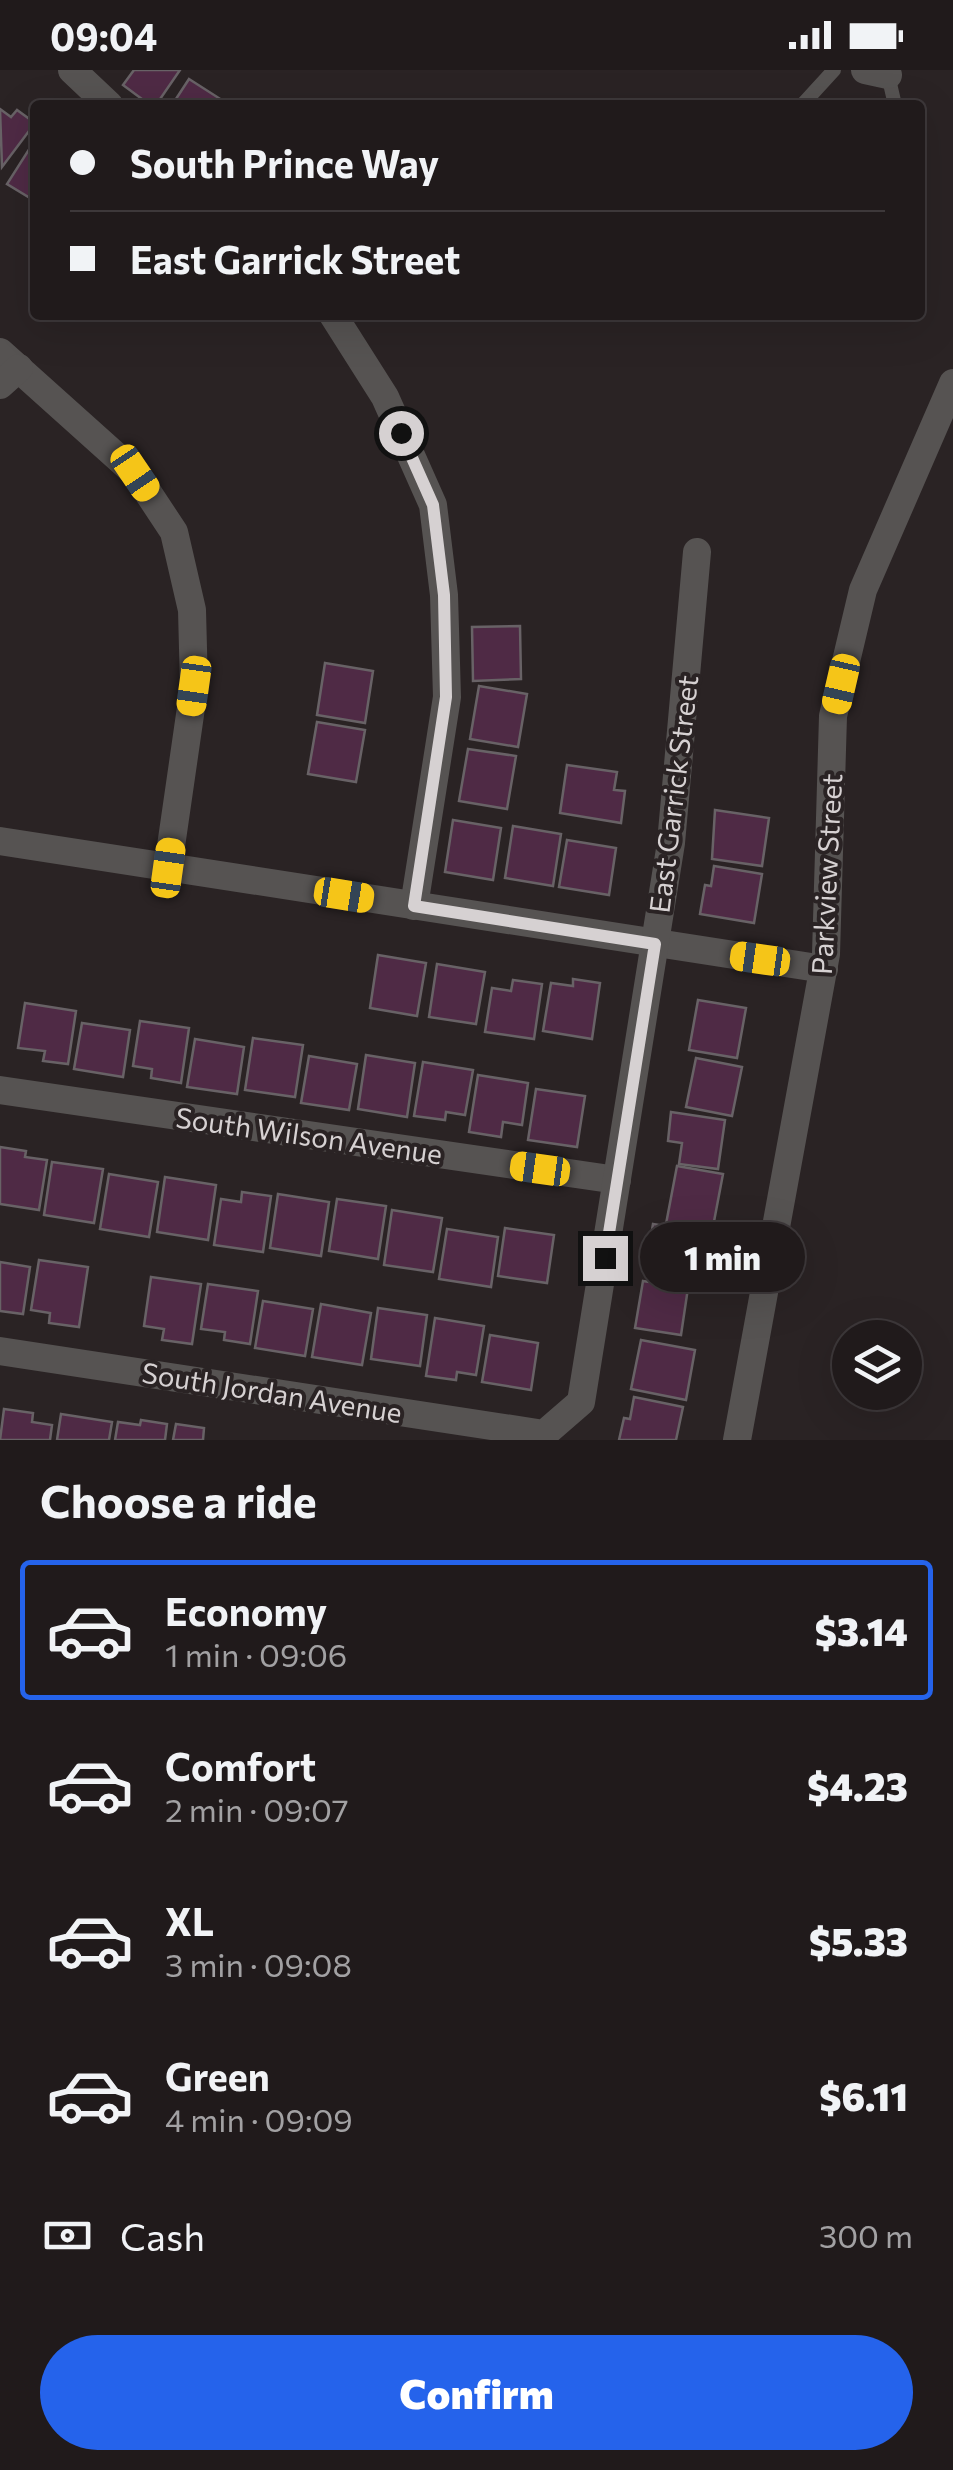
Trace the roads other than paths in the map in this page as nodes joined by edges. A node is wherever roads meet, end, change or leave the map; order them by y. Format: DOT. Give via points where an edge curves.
graph roads {
  1 [pos="72,70"];
  2 [pos="834,70"];
  3 [pos="876,73"];
  4 [pos="104,100"];
  5 [pos="807,100"];
  6 [pos="892,100"];
  7 [pos="336,320"];
  8 [pos="6,368"];
  9 [pos="953,383"];
  10 [pos="698,552"];
  11 [pos="0,841"];
  12 [pos="168,868"];
  13 [pos="414,906"];
  14 [pos="655,944"];
  15 [pos="824,968"];
  16 [pos="0,1090"];
  17 [pos="617,1180"];
  18 [pos="0,1351"];
  19 [pos="544,1434"];
  20 [pos="736,1440"];
  1 -- 4 [label="street"];
  2 -- 5 [label="lane"];
  3 -- 6 [label="lane"];
  7 -- 13 [label="street" via="385,397 433,505 446,697"];
  8 -- 12 [label="street" via="135,473 174,532 192,610 194,686"];
  9 -- 15 [label="street, Parkview Street" via="864,590 834,716"];
  10 -- 14 [label="street, East Garrick Street"];
  11 -- 12 [label="street"];
  12 -- 13 [label="street"];
  13 -- 14 [label="street"];
  14 -- 15 [label="street"];
  14 -- 17 [label="street, East Garrick Street"];
  15 -- 20 [label="street, Parkview Street"];
  16 -- 17 [label="street, South Wilson Avenue"];
  17 -- 19 [label="street, East Garrick Street" via="581,1402"];
  18 -- 19 [label="street, South Jordan Avenue"];
}
